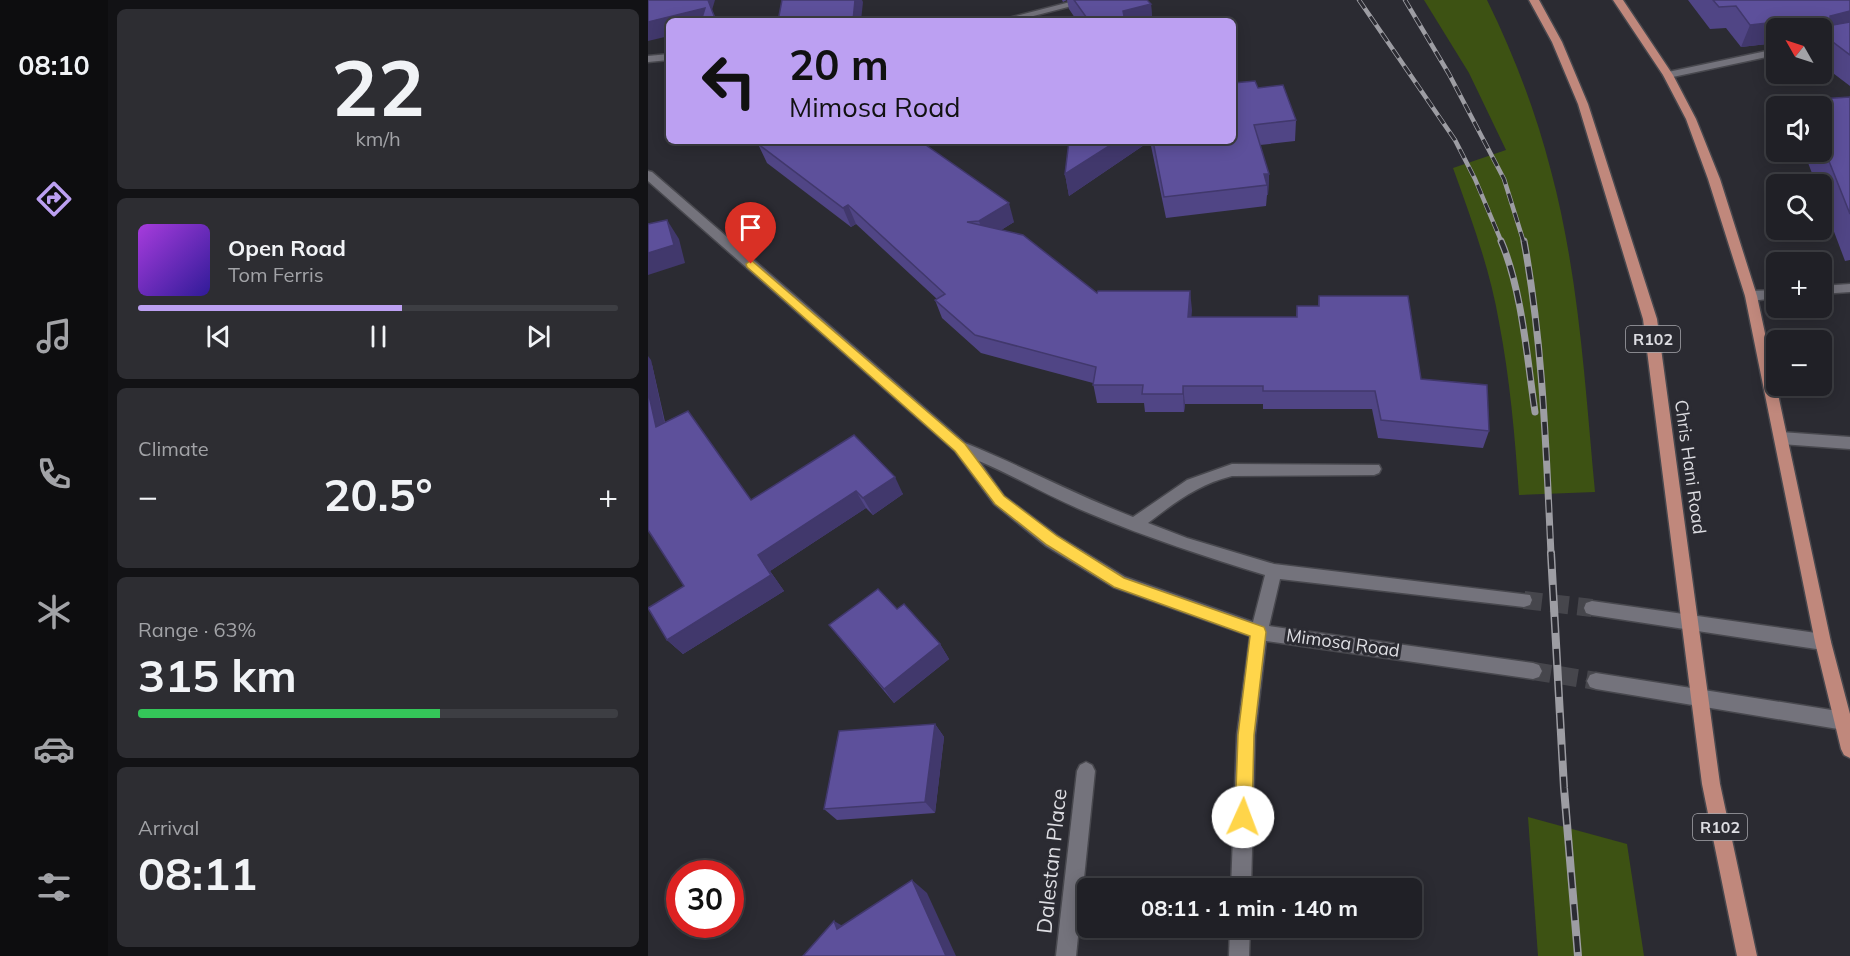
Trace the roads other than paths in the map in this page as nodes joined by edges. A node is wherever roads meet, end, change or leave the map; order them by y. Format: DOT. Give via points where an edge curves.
graph roads {
  1 [pos="1090,0"];
  2 [pos="1534,0"];
  3 [pos="1618,0"];
  4 [pos="1015,18"];
  5 [pos="1766,54"];
  6 [pos="666,57"];
  7 [pos="648,59"];
  8 [pos="1668,75"];
  9 [pos="648,175"];
  10 [pos="1850,288"];
  11 [pos="1832,289"];
  12 [pos="1766,295"];
  13 [pos="1751,296"];
  14 [pos="1781,438"];
  15 [pos="1850,442"];
  16 [pos="960,447"];
  17 [pos="1374,469"];
  18 [pos="1134,525"];
  19 [pos="1274,571"];
  20 [pos="1524,600"];
  21 [pos="1592,608"];
  22 [pos="1690,621"];
  23 [pos="1258,632"];
  24 [pos="1823,642"];
  25 [pos="1533,671"];
  26 [pos="1596,681"];
  27 [pos="1698,696"];
  28 [pos="1844,721"];
  29 [pos="1850,749"];
  30 [pos="1086,771"];
  31 [pos="1241,878"];
  32 [pos="1240,938"];
  33 [pos="1066,956"];
  34 [pos="1239,956"];
  35 [pos="1748,956"];
  1 -- 4 [label="street"];
  2 -- 22 [label="main road, Chris Hani Road / R102" via="1583,104 1650,319"];
  3 -- 8 [label="main road"];
  5 -- 8 [label="street"];
  6 -- 7 [label="street"];
  8 -- 13 [label="main road" via="1691,119 1714,179"];
  9 -- 16 [label="street, Mimosa Road"];
  10 -- 11 [label="street"];
  12 -- 13 [label="street"];
  13 -- 14 [label="main road"];
  14 -- 15 [label="street"];
  14 -- 24 [label="main road"];
  16 -- 18 [label="street, Mimosa Road"];
  16 -- 23 [label="street, Mimosa Road" via="999,500 1052,541 1119,582"];
  17 -- 18 [label="street" via="1232,470 1212,474 1176,493"];
  18 -- 19 [label="street, Mimosa Road"];
  19 -- 20 [label="street, Mimosa Road"];
  19 -- 23 [label="street"];
  21 -- 22 [label="street"];
  22 -- 24 [label="street"];
  22 -- 27 [label="main road, Chris Hani Road / R102"];
  23 -- 25 [label="street, Mimosa Road"];
  23 -- 31 [label="street" via="1246,735"];
  24 -- 28 [label="main road"];
  26 -- 27 [label="street"];
  27 -- 28 [label="street"];
  27 -- 35 [label="main road, Chris Hani Road / R102" via="1711,784"];
  28 -- 29 [label="main road"];
  30 -- 33 [label="street, Dalestan Place"];
  32 -- 34 [label="street"];
}
